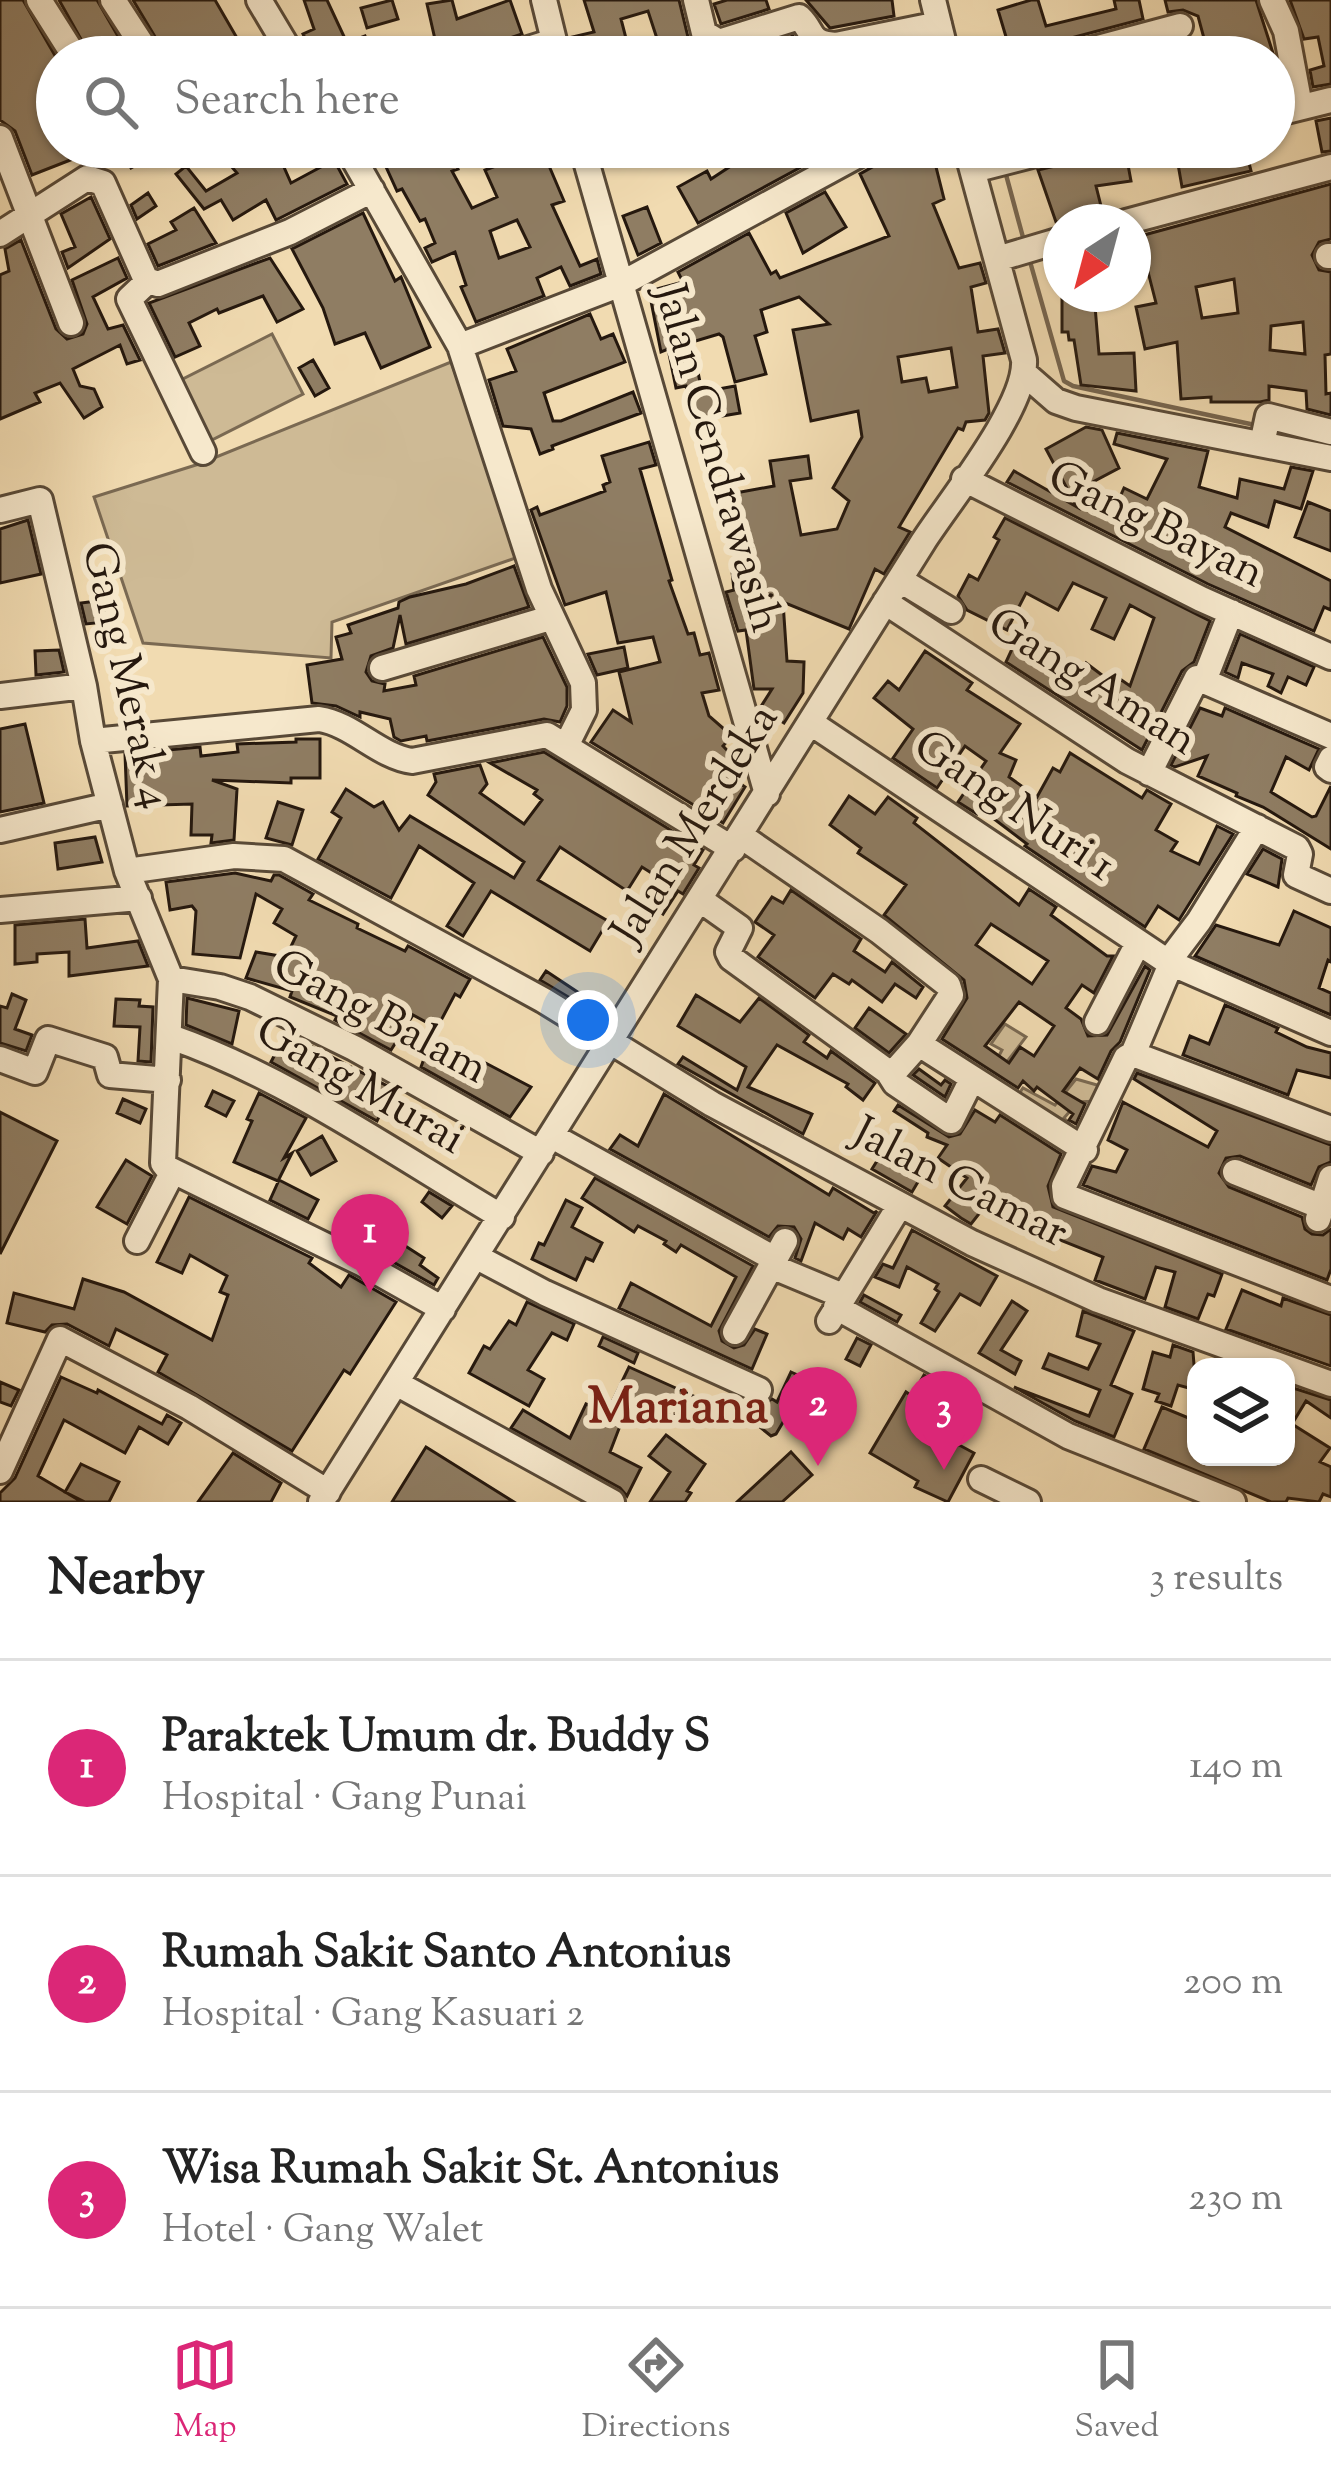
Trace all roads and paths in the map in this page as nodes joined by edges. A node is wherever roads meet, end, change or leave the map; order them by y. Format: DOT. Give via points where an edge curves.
graph roads {
  1 [pos="39,0"];
  2 [pos="113,0"];
  3 [pos="259,0"];
  4 [pos="544,0"];
  5 [pos="696,0"];
  6 [pos="1272,0"];
  7 [pos="936,12"];
  8 [pos="1180,26"];
  9 [pos="62,36"];
  10 [pos="136,36"];
  11 [pos="280,36"];
  12 [pos="553,36"];
  13 [pos="709,36"];
  14 [pos="738,36"];
  15 [pos="812,36"];
  16 [pos="863,36"];
  17 [pos="1143,36"];
  18 [pos="1287,36"];
  19 [pos="1295,79"];
  20 [pos="1331,100"];
  21 [pos="1300,106"];
  22 [pos="1295,108"];
  23 [pos="0,138"];
  24 [pos="1331,167"];
  25 [pos="359,168"];
  26 [pos="588,168"];
  27 [pos="835,168"];
  28 [pos="980,168"];
  29 [pos="372,190"];
  30 [pos="32,212"];
  31 [pos="1151,215"];
  32 [pos="0,234"];
  33 [pos="1043,245"];
  34 [pos="1003,256"];
  35 [pos="148,282"];
  36 [pos="622,284"];
  37 [pos="71,323"];
  38 [pos="460,346"];
  39 [pos="1024,374"];
  40 [pos="1331,432"];
  41 [pos="1264,434"];
  42 [pos="202,452"];
  43 [pos="1331,458"];
  44 [pos="964,479"];
  45 [pos="0,510"];
  46 [pos="893,591"];
  47 [pos="951,611"];
  48 [pos="1231,612"];
  49 [pos="550,618"];
  50 [pos="1320,652"];
  51 [pos="382,668"];
  52 [pos="1204,681"];
  53 [pos="84,686"];
  54 [pos="0,696"];
  55 [pos="811,723"];
  56 [pos="1331,736"];
  57 [pos="93,741"];
  58 [pos="566,746"];
  59 [pos="1331,759"];
  60 [pos="1331,770"];
  61 [pos="1149,773"];
  62 [pos="767,794"];
  63 [pos="110,805"];
  64 [pos="1257,827"];
  65 [pos="0,830"];
  66 [pos="737,842"];
  67 [pos="127,872"];
  68 [pos="1331,891"];
  69 [pos="139,898"];
  70 [pos="707,904"];
  71 [pos="0,910"];
  72 [pos="1138,943"];
  73 [pos="1169,963"];
  74 [pos="170,979"];
  75 [pos="1097,1022"];
  76 [pos="1331,1033"];
  77 [pos="171,1037"];
  78 [pos="611,1042"];
  79 [pos="919,1044"];
  80 [pos="1133,1054"];
  81 [pos="0,1059"];
  82 [pos="888,1072"];
  83 [pos="972,1079"];
  84 [pos="168,1080"];
  85 [pos="1331,1129"];
  86 [pos="547,1145"];
  87 [pos="1084,1150"];
  88 [pos="168,1167"];
  89 [pos="1235,1172"];
  90 [pos="1331,1178"];
  91 [pos="900,1205"];
  92 [pos="502,1217"];
  93 [pos="137,1240"];
  94 [pos="777,1255"];
  95 [pos="477,1257"];
  96 [pos="1331,1300"];
  97 [pos="836,1308"];
  98 [pos="443,1309"];
  99 [pos="736,1332"];
  100 [pos="396,1383"];
  101 [pos="1331,1384"];
  102 [pos="759,1390"];
  103 [pos="0,1471"];
  104 [pos="981,1479"];
  105 [pos="325,1497"];
  106 [pos="612,1502"];
  107 [pos="1028,1502"];
  108 [pos="1233,1502"];
  1 -- 9 [label="street"];
  2 -- 10 [label="street"];
  3 -- 11 [label="street"];
  4 -- 12 [label="street"];
  5 -- 13 [label="street"];
  6 -- 18 [label="street"];
  7 -- 16 [label="street"];
  8 -- 17 [label="street"];
  14 -- 15 [label="street" via="799,17"];
  19 -- 21 [label="street"];
  20 -- 21 [label="street"];
  21 -- 22 [label="street"];
  23 -- 30 [label="street"];
  24 -- 31 [label="street"];
  25 -- 29 [label="street"];
  26 -- 36 [label="street, Jalan Cendrawasih"];
  27 -- 36 [label="street"];
  28 -- 34 [label="street"];
  29 -- 35 [label="street" via="290,232"];
  29 -- 38 [label="street"];
  30 -- 32 [label="street"];
  30 -- 35 [label="street" via="87,178 100,180"];
  30 -- 37 [label="street"];
  33 -- 34 [label="street"];
  34 -- 39 [label="street"];
  35 -- 42 [label="street" via="129,299"];
  36 -- 38 [label="street"];
  36 -- 62 [label="street, Jalan Cendrawasih"];
  38 -- 49 [label="street"];
  39 -- 41 [label="street" via="1068,406"];
  39 -- 44 [label="street, Jalan Merdeka"];
  40 -- 41 [label="street" via="1268,416"];
  41 -- 43 [label="street"];
  44 -- 46 [label="street, Jalan Merdeka"];
  44 -- 48 [label="street, Gang Bayan"];
  45 -- 53 [label="street, Gang Merak 4" via="40,500"];
  46 -- 47 [label="street"];
  46 -- 55 [label="street, Jalan Merdeka"];
  46 -- 61 [label="street, Gang Aman" via="1071,727"];
  48 -- 50 [label="street, Gang Bayan"];
  48 -- 52 [label="street"];
  49 -- 51 [label="street"];
  49 -- 58 [label="street" via="585,692"];
  52 -- 56 [label="street"];
  52 -- 61 [label="street" via="1197,678"];
  53 -- 54 [label="street"];
  53 -- 57 [label="street, Gang Merak 4"];
  55 -- 62 [label="street, Jalan Merdeka"];
  55 -- 72 [label="street, Gang Nuri 1"];
  57 -- 58 [label="street" via="319,719 407,761 537,735"];
  57 -- 63 [label="street, Gang Merak 4"];
  58 -- 66 [label="street"];
  59 -- 60 [label="street"];
  61 -- 64 [label="street, Gang Aman"];
  62 -- 66 [label="street, Jalan Merdeka"];
  63 -- 65 [label="street"];
  63 -- 67 [label="street, Gang Merak 4"];
  64 -- 68 [label="street, Gang Aman" via="1298,849 1298,878"];
  64 -- 73 [label="street"];
  66 -- 70 [label="street, Jalan Merdeka"];
  66 -- 79 [label="street" via="879,931 950,987"];
  67 -- 69 [label="street, Gang Merak 4"];
  67 -- 78 [label="street, Jalan Camar" via="234,856 284,859"];
  69 -- 71 [label="street"];
  69 -- 74 [label="street, Gang Merak 4"];
  70 -- 78 [label="street, Jalan Merdeka"];
  70 -- 82 [label="street" via="739,925 731,958"];
  72 -- 73 [label="street, Gang Nuri 1"];
  72 -- 75 [label="street"];
  73 -- 76 [label="street, Gang Nuri 1"];
  73 -- 80 [label="street"];
  74 -- 77 [label="street, Gang Merak 4"];
  74 -- 86 [label="street, Gang Balam" via="250,997"];
  77 -- 84 [label="street, Gang Merak 4"];
  77 -- 92 [label="street, Gang Murai" via="294,1095"];
  78 -- 86 [label="street, Jalan Merdeka"];
  78 -- 91 [label="street, Jalan Camar"];
  79 -- 82 [label="street"];
  79 -- 83 [label="street"];
  80 -- 85 [label="street"];
  80 -- 87 [label="street"];
  81 -- 84 [label="street" via="35,1072 48,1040 105,1057 110,1075"];
  82 -- 83 [label="street" via="949,1121"];
  83 -- 87 [label="street"];
  84 -- 88 [label="street, Gang Merak 4"];
  86 -- 92 [label="street, Jalan Merdeka"];
  86 -- 94 [label="street, Gang Balam"];
  87 -- 96 [label="street" via="1064,1186 1068,1198"];
  88 -- 93 [label="street"];
  88 -- 98 [label="street"];
  89 -- 90 [label="street" via="1319,1214"];
  91 -- 97 [label="street"];
  91 -- 101 [label="street, Jalan Camar" via="1098,1300"];
  92 -- 95 [label="street, Jalan Merdeka"];
  94 -- 97 [label="street, Gang Balam"];
  94 -- 99 [label="street"];
  95 -- 98 [label="street, Jalan Merdeka"];
  95 -- 102 [label="street"];
  97 -- 108 [label="street, Gang Balam" via="1068,1436"];
  98 -- 100 [label="street, Jalan Merdeka"];
  100 -- 105 [label="street, Jalan Merdeka"];
  100 -- 106 [label="street"];
  103 -- 105 [label="street" via="59,1339 189,1407"];
  104 -- 107 [label="street"];
}
